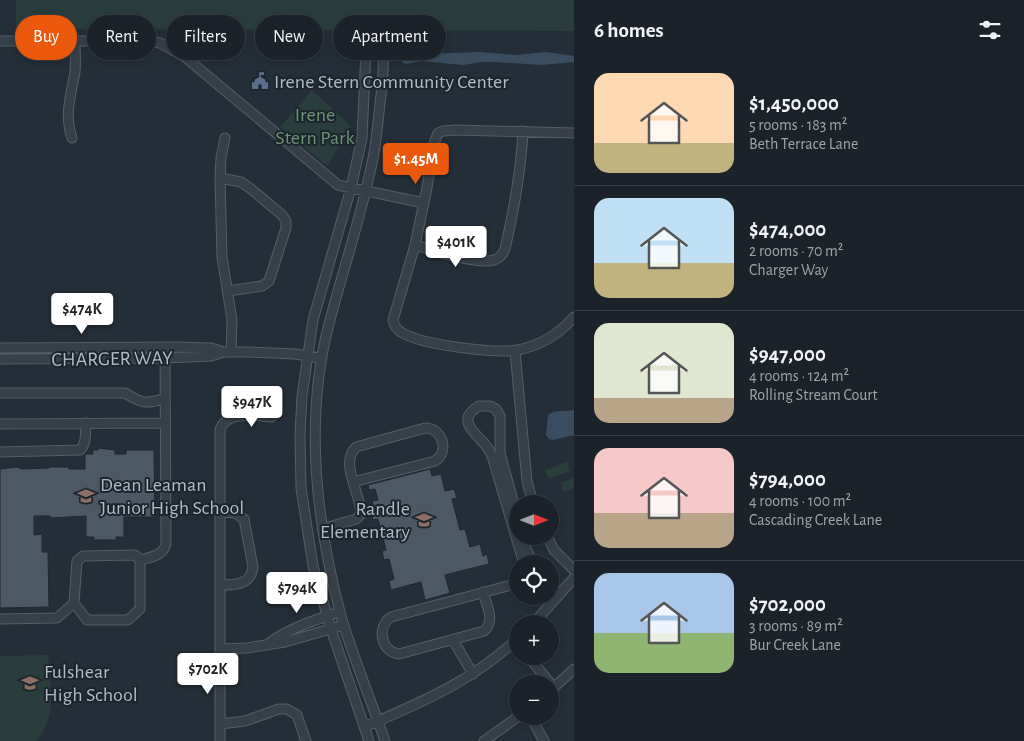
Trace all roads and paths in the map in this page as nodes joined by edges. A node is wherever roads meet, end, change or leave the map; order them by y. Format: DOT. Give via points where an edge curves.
graph roads {
  1 [pos="0,40"];
  2 [pos="15,40"];
  3 [pos="77,40"];
  4 [pos="75,60"];
  5 [pos="523,131"];
  6 [pos="574,133"];
  7 [pos="72,138"];
  8 [pos="225,138"];
  9 [pos="220,178"];
  10 [pos="351,188"];
  11 [pos="366,190"];
  12 [pos="424,204"];
  13 [pos="415,245"];
  14 [pos="228,291"];
  15 [pos="574,317"];
  16 [pos="164,346"];
  17 [pos="0,348"];
  18 [pos="515,351"];
  19 [pos="228,352"];
  20 [pos="306,356"];
  21 [pos="164,358"];
  22 [pos="321,358"];
  23 [pos="0,359"];
  24 [pos="0,393"];
  25 [pos="165,398"];
  26 [pos="272,418"];
  27 [pos="86,423"];
  28 [pos="165,423"];
  29 [pos="0,424"];
  30 [pos="0,452"];
  31 [pos="353,482"];
  32 [pos="511,495"];
  33 [pos="530,495"];
  34 [pos="220,512"];
  35 [pos="509,513"];
  36 [pos="322,529"];
  37 [pos="552,545"];
  38 [pos="140,560"];
  39 [pos="574,570"];
  40 [pos="574,578"];
  41 [pos="220,585"];
  42 [pos="509,585"];
  43 [pos="483,592"];
  44 [pos="559,594"];
  45 [pos="74,602"];
  46 [pos="549,605"];
  47 [pos="340,612"];
  48 [pos="541,615"];
  49 [pos="328,616"];
  50 [pos="0,618"];
  51 [pos="344,625"];
  52 [pos="332,629"];
  53 [pos="453,640"];
  54 [pos="268,644"];
  55 [pos="509,647"];
  56 [pos="220,649"];
  57 [pos="574,669"];
  58 [pos="472,674"];
  59 [pos="559,683"];
  60 [pos="378,721"];
  61 [pos="509,723"];
  62 [pos="220,724"];
  63 [pos="535,725"];
  64 [pos="364,727"];
  65 [pos="220,741"];
  66 [pos="306,741"];
  67 [pos="369,741"];
  68 [pos="385,741"];
  69 [pos="484,741"];
  70 [pos="544,741"];
  1 -- 2 [label="street"];
  3 -- 10 [label="street" via="149,41 174,50 338,185"];
  4 -- 7 [label="street" via="68,110"];
  5 -- 6 [label="street"];
  5 -- 12 [label="street" via="450,130 438,133"];
  5 -- 13 [label="street" via="522,156 504,251 496,259 488,261"];
  8 -- 9 [label="street"];
  9 -- 14 [label="street" via="222,257"];
  9 -- 14 [label="street" via="241,182 286,221 269,281 262,286"];
  10 -- 11 [label="street"];
  10 -- 11 [label="street" via="362,138 366,51 375,42 382,51 382,81 373,161"];
  10 -- 20 [label="street" via="313,320"];
  11 -- 12 [label="street"];
  11 -- 22 [label="street"];
  12 -- 13 [label="street"];
  13 -- 18 [label="street" via="393,317 396,327 405,334 450,346"];
  14 -- 19 [label="street" via="232,320"];
  15 -- 18 [label="street" via="544,341"];
  16 -- 17 [label="street, CHARGER WAY"];
  16 -- 19 [label="street, CHARGER WAY"];
  16 -- 21 [label="street"];
  18 -- 33 [label="street"];
  19 -- 20 [label="street, CHARGER WAY"];
  19 -- 21 [label="street, CHARGER WAY"];
  20 -- 22 [label="street, CHARGER WAY"];
  20 -- 49 [label="street" via="300,435 301,488 313,566"];
  21 -- 23 [label="street, CHARGER WAY"];
  21 -- 25 [label="street"];
  22 -- 36 [label="street" via="316,435"];
  24 -- 25 [label="street" via="125,393 140,402"];
  25 -- 28 [label="street"];
  26 -- 34 [label="street" via="235,417 225,421 220,430"];
  27 -- 28 [label="street"];
  27 -- 29 [label="street"];
  27 -- 30 [label="street" via="85,442 80,450"];
  28 -- 38 [label="street" via="166,544 160,554"];
  31 -- 31 [label="street" via="349,460 356,447 425,428 440,434 443,450 436,461"];
  31 -- 36 [label="street" via="361,511 359,517"];
  32 -- 35 [label="street" via="500,453 500,416 490,406 479,406 470,413 469,428 485,444 493,459"];
  34 -- 41 [label="street"];
  34 -- 41 [label="street" via="235,513 244,520 253,567 244,582"];
  36 -- 47 [label="street"];
  37 -- 39 [label="street"];
  38 -- 45 [label="street" via="135,555 83,556 77,561"];
  38 -- 45 [label="street" via="140,609 128,620 87,620"];
  40 -- 44 [label="street"];
  41 -- 56 [label="street"];
  42 -- 43 [label="street"];
  43 -- 53 [label="street" via="489,626 481,632"];
  43 -- 53 [label="street" via="391,617 382,630 387,648 396,654"];
  45 -- 50 [label="street" via="57,618"];
  46 -- 48 [label="street"];
  47 -- 49 [label="street"];
  47 -- 51 [label="street"];
  49 -- 52 [label="street"];
  49 -- 54 [label="street" via="281,634"];
  51 -- 52 [label="street"];
  51 -- 60 [label="street"];
  52 -- 54 [label="street"];
  52 -- 64 [label="street"];
  53 -- 58 [label="street"];
  54 -- 56 [label="street"];
  55 -- 58 [label="street"];
  56 -- 62 [label="street"];
  57 -- 59 [label="street"];
  58 -- 60 [label="street" via="426,700"];
  60 -- 64 [label="street"];
  60 -- 68 [label="street"];
  61 -- 69 [label="street"];
  62 -- 65 [label="street"];
  62 -- 66 [label="street" via="246,721 287,709 297,716"];
  63 -- 70 [label="street"];
  64 -- 67 [label="street"];
}
